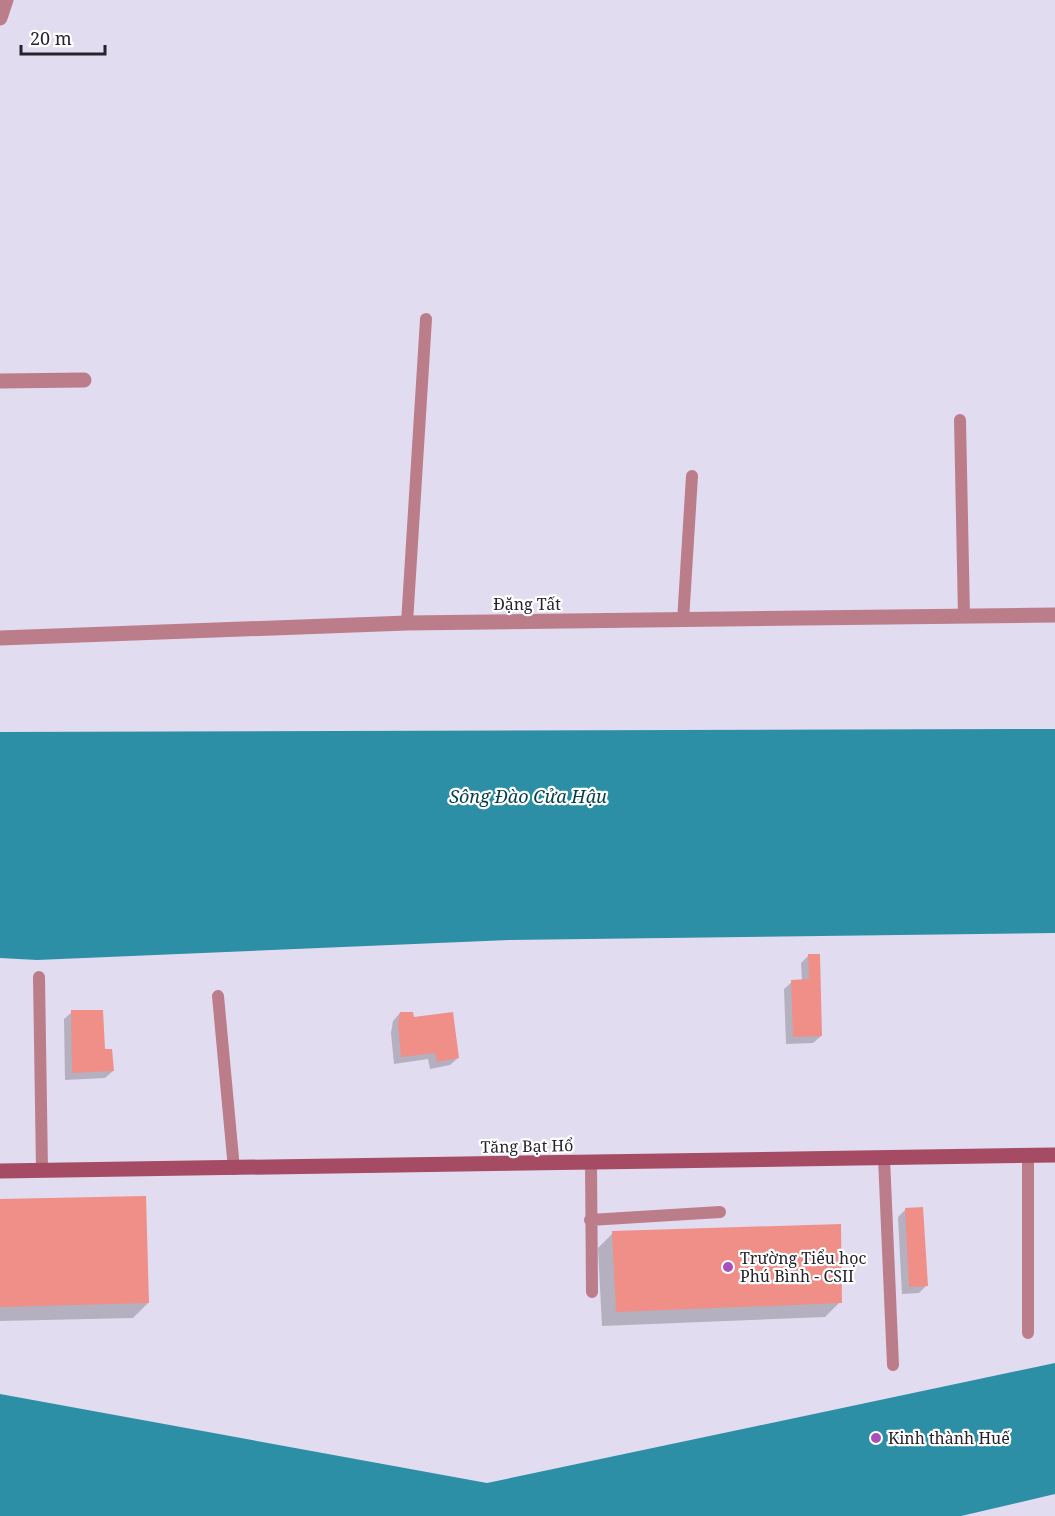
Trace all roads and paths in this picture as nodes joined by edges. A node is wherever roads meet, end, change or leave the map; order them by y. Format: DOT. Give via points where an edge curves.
graph roads {
  1 [pos="6,0"];
  2 [pos="0,18"];
  3 [pos="426,319"];
  4 [pos="84,380"];
  5 [pos="0,381"];
  6 [pos="960,420"];
  7 [pos="692,476"];
  8 [pos="1055,615"];
  9 [pos="964,616"];
  10 [pos="684,621"];
  11 [pos="407,623"];
  12 [pos="0,638"];
  13 [pos="39,977"];
  14 [pos="218,996"];
  15 [pos="1055,1155"];
  16 [pos="1028,1156"];
  17 [pos="884,1158"];
  18 [pos="591,1163"];
  19 [pos="234,1169"];
  20 [pos="42,1170"];
  21 [pos="0,1171"];
  22 [pos="720,1212"];
  23 [pos="590,1220"];
  24 [pos="592,1292"];
  25 [pos="1028,1333"];
  26 [pos="893,1365"];
  1 -- 2 [label="street"];
  3 -- 11 [label="lane"];
  4 -- 5 [label="street"];
  6 -- 9 [label="lane"];
  7 -- 10 [label="lane"];
  8 -- 9 [label="street, Đặng Tất"];
  9 -- 10 [label="street, Đặng Tất"];
  10 -- 11 [label="street, Đặng Tất"];
  11 -- 12 [label="street, Đặng Tất"];
  13 -- 20 [label="lane"];
  14 -- 19 [label="lane"];
  15 -- 16 [label="main road, Tăng Bạt Hổ"];
  16 -- 17 [label="main road, Tăng Bạt Hổ"];
  16 -- 25 [label="lane"];
  17 -- 18 [label="main road, Tăng Bạt Hổ"];
  17 -- 26 [label="lane"];
  18 -- 19 [label="main road, Tăng Bạt Hổ"];
  18 -- 23 [label="lane"];
  19 -- 20 [label="main road, Tăng Bạt Hổ"];
  20 -- 21 [label="main road, Tăng Bạt Hổ"];
  22 -- 23 [label="lane"];
  23 -- 24 [label="lane"];
}
